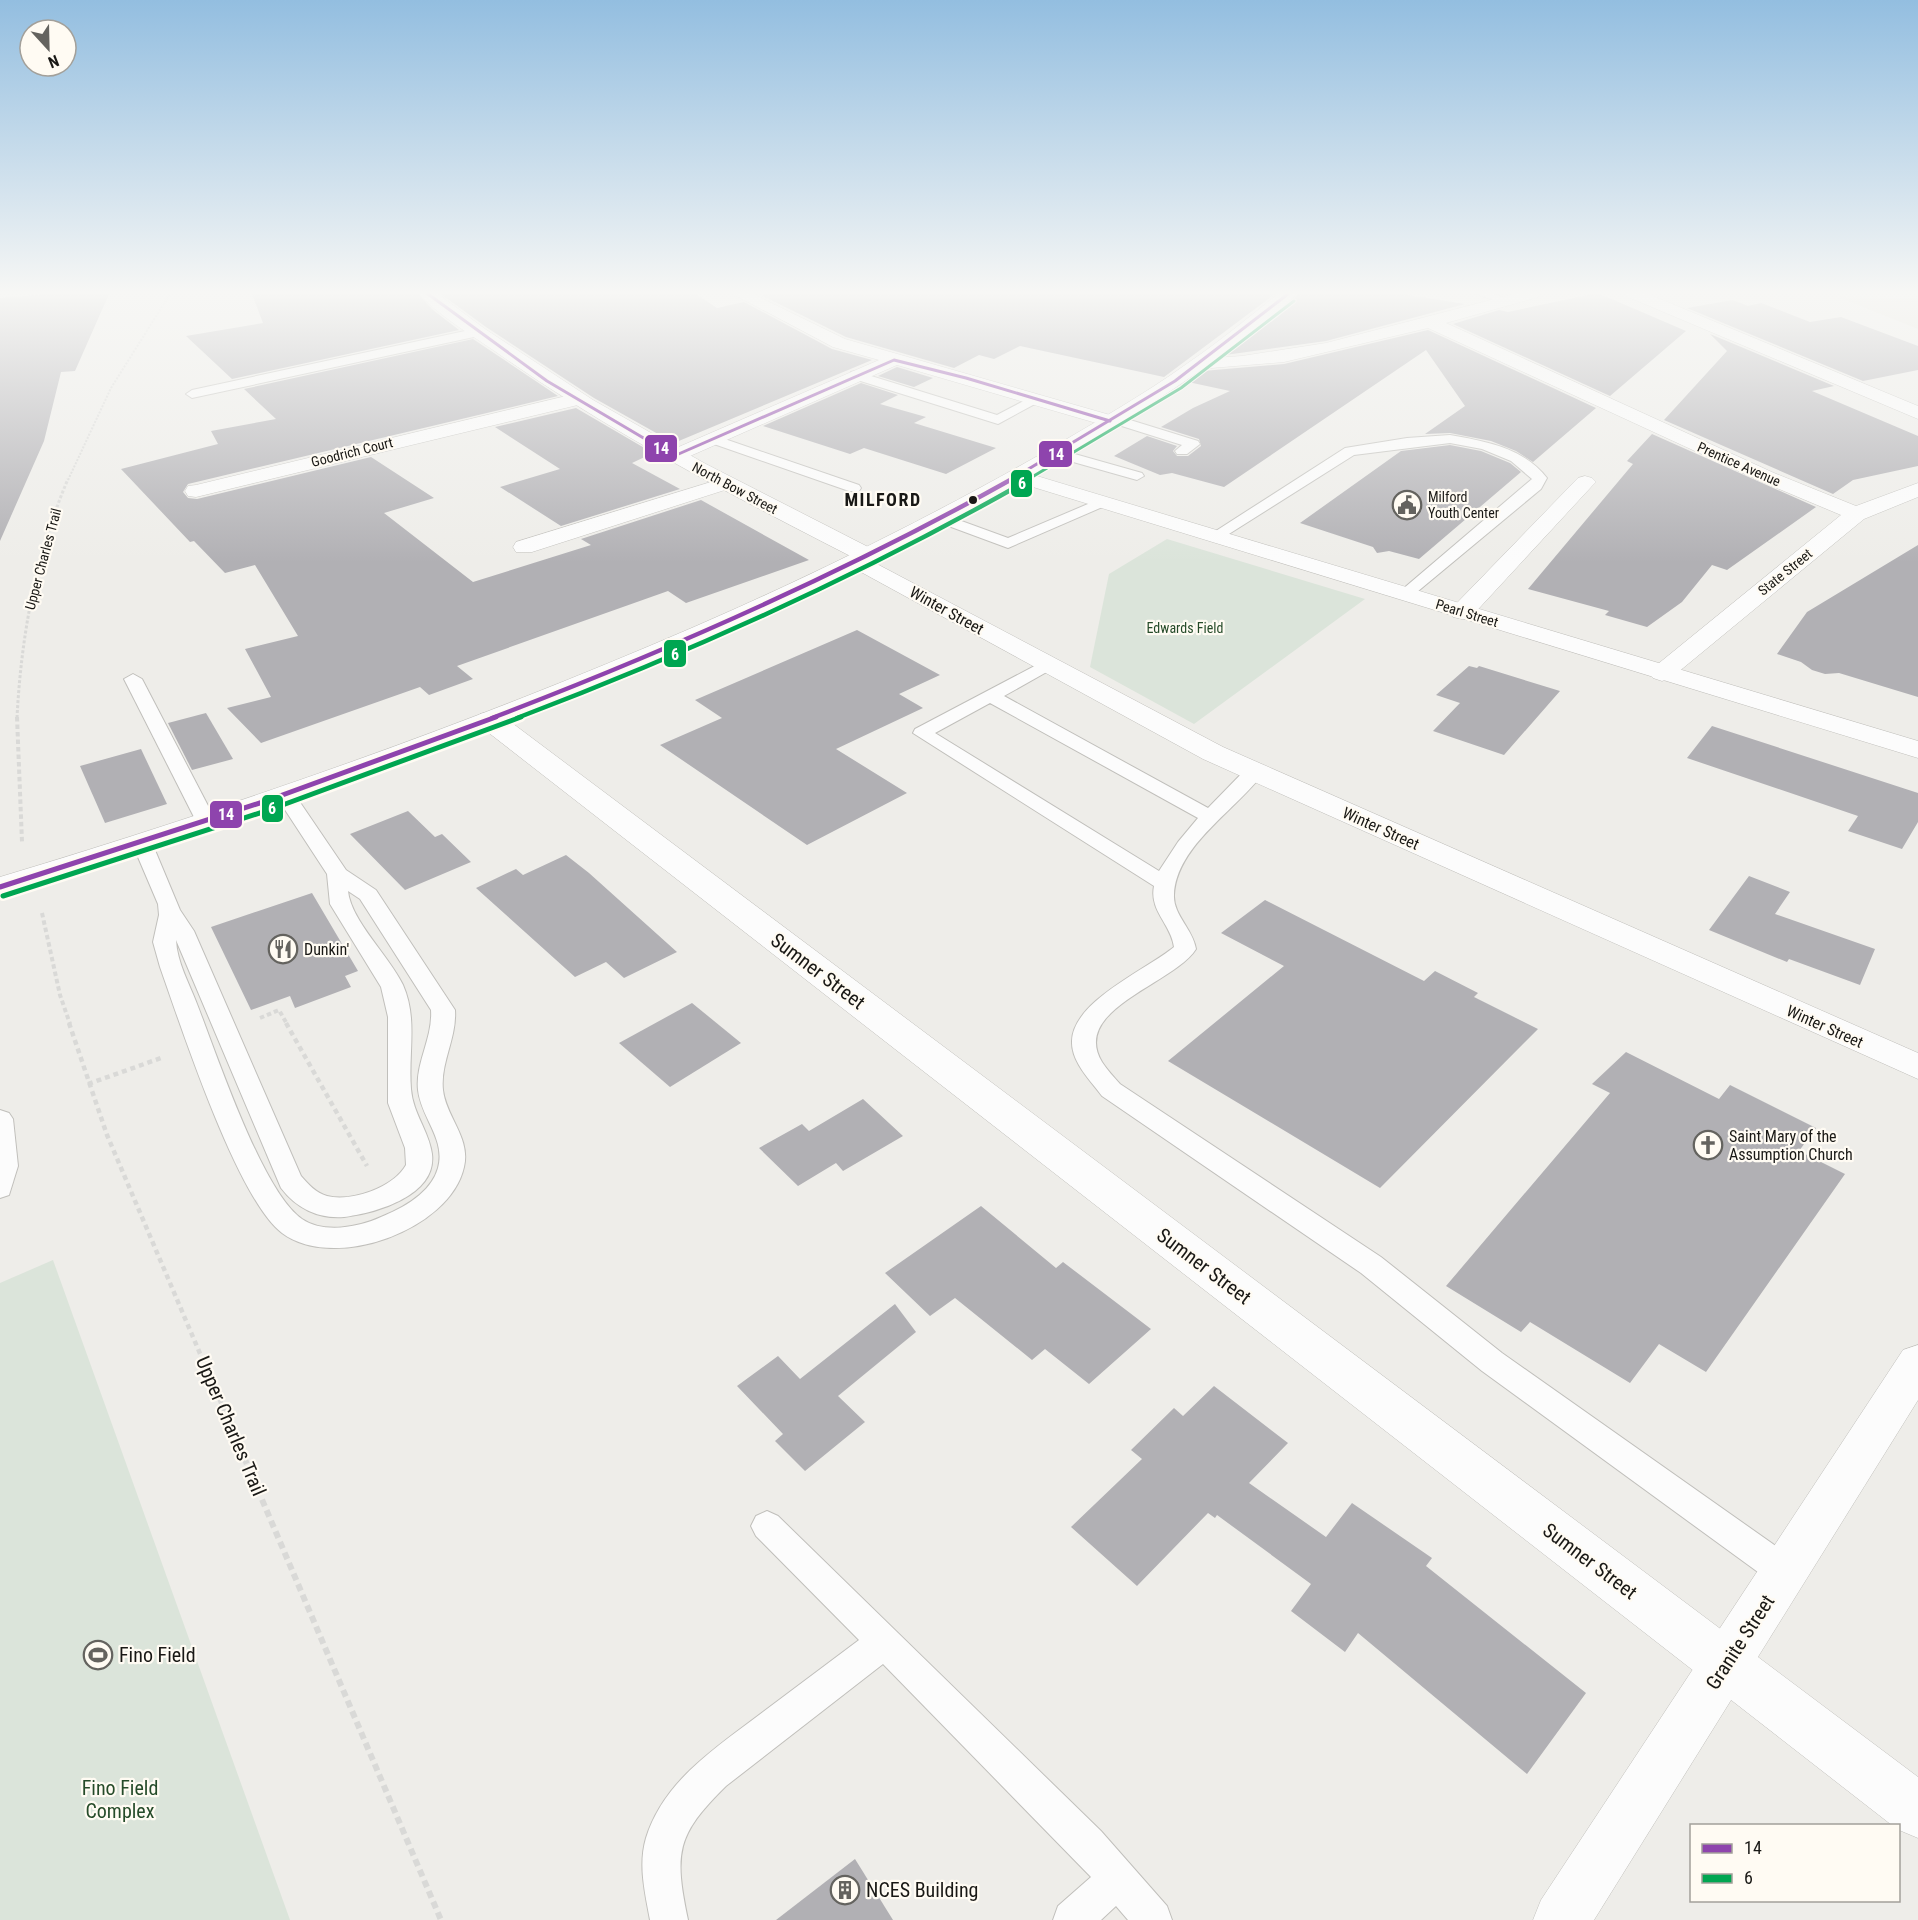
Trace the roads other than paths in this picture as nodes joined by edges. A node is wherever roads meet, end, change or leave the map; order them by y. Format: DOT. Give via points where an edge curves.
graph roads {
  1 [pos="240,384"];
  2 [pos="556,384"];
  3 [pos="837,384"];
  4 [pos="882,384"];
  5 [pos="981,384"];
  6 [pos="1169,384"];
  7 [pos="1563,384"];
  8 [pos="1848,384"];
  9 [pos="192,394"];
  10 [pos="579,399"];
  11 [pos="1038,399"];
  12 [pos="1918,413"];
  13 [pos="1112,420"];
  14 [pos="716,440"];
  15 [pos="1182,451"];
  16 [pos="1057,453"];
  17 [pos="674,456"];
  18 [pos="1017,476"];
  19 [pos="1585,482"];
  20 [pos="724,484"];
  21 [pos="854,488"];
  22 [pos="1918,489"];
  23 [pos="196,491"];
  24 [pos="1100,501"];
  25 [pos="1856,514"];
  26 [pos="940,518"];
  27 [pos="1216,536"];
  28 [pos="524,547"];
  29 [pos="863,559"];
  30 [pos="1405,594"];
  31 [pos="1462,612"];
  32 [pos="1046,665"];
  33 [pos="1662,673"];
  34 [pos="133,679"];
  35 [pos="991,696"];
  36 [pos="490,720"];
  37 [pos="1918,750"];
  38 [pos="1254,772"];
  39 [pos="286,796"];
  40 [pos="1212,818"];
  41 [pos="207,823"];
  42 [pos="142,843"];
  43 [pos="338,874"];
  44 [pos="1164,883"];
  45 [pos="0,887"];
  46 [pos="170,910"];
  47 [pos="1918,1067"];
  48 [pos="0,1119"];
  49 [pos="0,1188"];
  50 [pos="1918,1363"];
  51 [pos="767,1526"];
  52 [pos="1785,1572"];
  53 [pos="884,1642"];
  54 [pos="1725,1664"];
  55 [pos="1918,1811"];
  56 [pos="1118,1878"];
  57 [pos="669,1920"];
  58 [pos="1072,1920"];
  59 [pos="1153,1920"];
  60 [pos="1562,1920"];
  1 -- 9 [label="lane"];
  2 -- 10 [label="street, North Bow Street"];
  3 -- 14 [label="street"];
  4 -- 11 [label="lane" via="998,420"];
  5 -- 11 [label="street"];
  6 -- 13 [label="street"];
  7 -- 25 [label="street, Prentice Avenue"];
  8 -- 12 [label="street"];
  10 -- 17 [label="street, North Bow Street"];
  10 -- 23 [label="street, Goodrich Court"];
  11 -- 13 [label="street"];
  13 -- 15 [label="lane" via="1194,444"];
  13 -- 16 [label="street"];
  14 -- 17 [label="street"];
  14 -- 21 [label="lane"];
  16 -- 18 [label="street"];
  16 -- 24 [label="lane" via="1143,473"];
  17 -- 20 [label="street, North Bow Street"];
  18 -- 24 [label="street, Pearl Street"];
  18 -- 26 [label="street"];
  19 -- 31 [label="street"];
  20 -- 28 [label="street"];
  20 -- 29 [label="street, North Bow Street"];
  22 -- 25 [label="street, State Street"];
  24 -- 26 [label="lane" via="1008,543"];
  24 -- 27 [label="street, Pearl Street"];
  25 -- 33 [label="street, State Street"];
  26 -- 29 [label="street"];
  27 -- 30 [label="street, Pearl Street"];
  27 -- 30 [label="lane" via="1350,452 1450,439 1485,445 1516,458 1540,478 1536,486"];
  29 -- 32 [label="street, Winter Street"];
  29 -- 36 [label="street" via="687,639"];
  30 -- 31 [label="street, Pearl Street"];
  31 -- 33 [label="street, Pearl Street"];
  32 -- 35 [label="lane"];
  32 -- 38 [label="street, Winter Street"];
  33 -- 37 [label="street, Pearl Street"];
  34 -- 41 [label="lane"];
  35 -- 40 [label="lane"];
  35 -- 44 [label="lane" via="922,733"];
  36 -- 39 [label="street"];
  36 -- 54 [label="street, Sumner Street"];
  38 -- 40 [label="lane"];
  38 -- 47 [label="street, Winter Street"];
  39 -- 41 [label="street"];
  39 -- 43 [label="lane"];
  40 -- 44 [label="lane" via="1179,855"];
  41 -- 42 [label="street"];
  42 -- 45 [label="street"];
  42 -- 46 [label="lane"];
  43 -- 46 [label="lane" via="340,903 398,1003 403,1027 399,1100 404,1122 420,1156 412,1178 384,1195 351,1206 323,1206 298,1192 290,1181 183,931"];
  43 -- 46 [label="lane" via="368,895 439,1000 445,1019 430,1088 438,1118 452,1145 451,1171 426,1204 397,1222 362,1233 313,1235 290,1225 269,1198 238,1135 165,947"];
  44 -- 52 [label="lane" via="1164,907 1183,937 1185,949 1084,1026 1083,1049 1102,1081 1371,1265 1492,1362"];
  48 -- 49 [label="lane" via="5,1166"];
  50 -- 52 [label="street, Granite Street"];
  51 -- 53 [label="lane"];
  52 -- 54 [label="street, Granite Street"];
  53 -- 56 [label="lane"];
  53 -- 57 [label="lane" via="691,1794 663,1835 662,1884"];
  54 -- 55 [label="street, Sumner Street"];
  54 -- 60 [label="street, Granite Street"];
  56 -- 58 [label="lane"];
  56 -- 59 [label="lane"];
}
